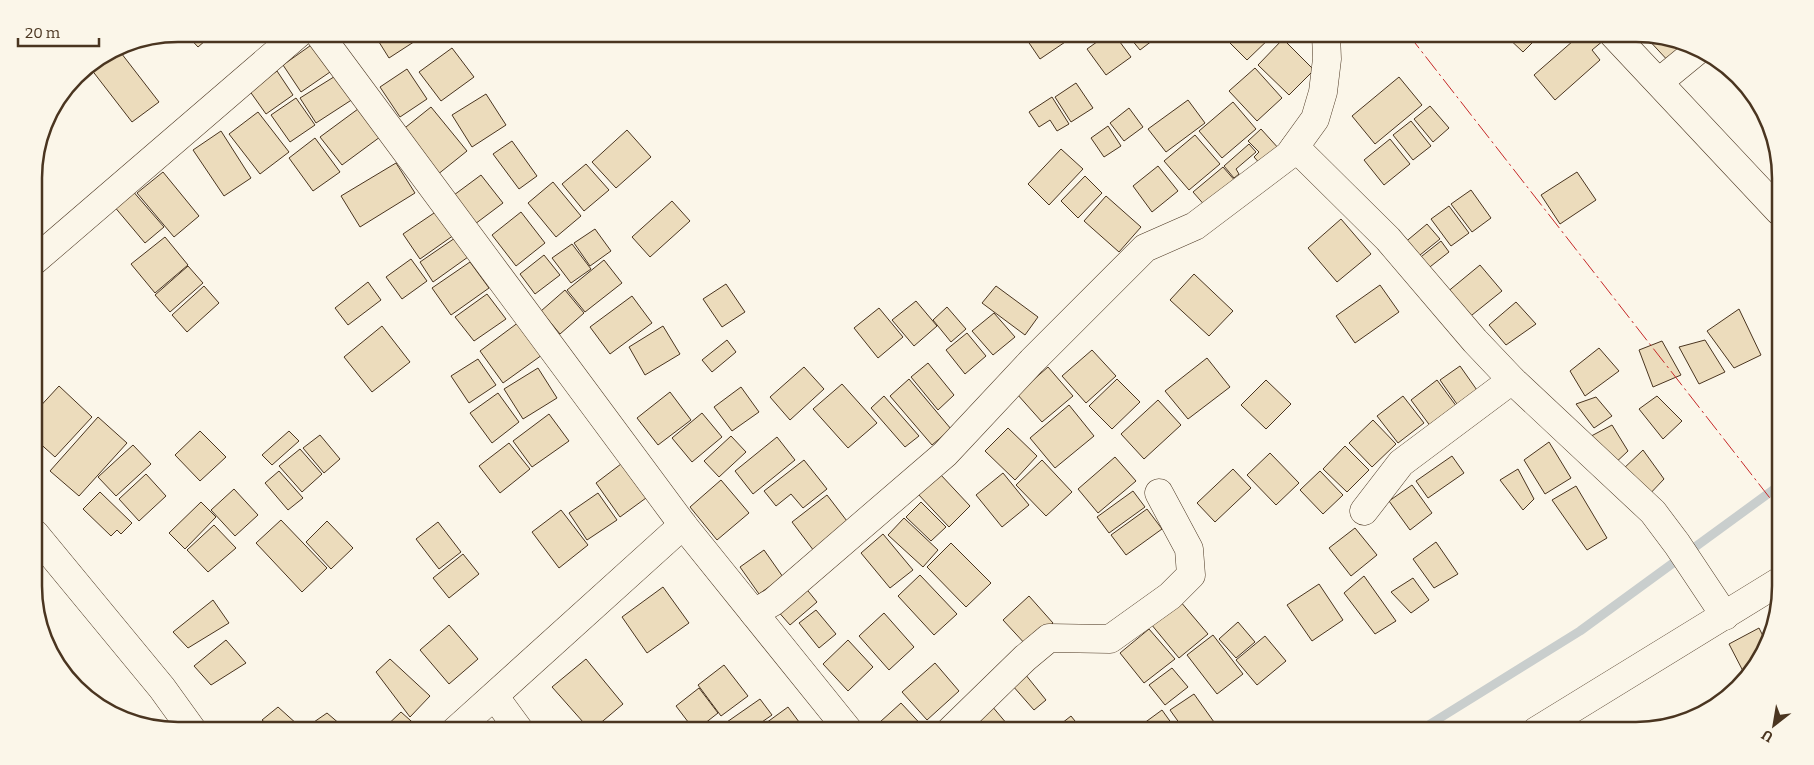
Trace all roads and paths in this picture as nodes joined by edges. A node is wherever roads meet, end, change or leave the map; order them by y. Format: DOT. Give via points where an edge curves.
graph roads {
  1 [pos="1326,42"];
  2 [pos="1621,42"];
  3 [pos="288,43"];
  4 [pos="326,43"];
  5 [pos="1692,55"];
  6 [pos="1659,82"];
  7 [pos="1296,147"];
  8 [pos="1772,203"];
  9 [pos="43,253"];
  10 [pos="1512,380"];
  11 [pos="1159,492"];
  12 [pos="1364,511"];
  13 [pos="683,526"];
  14 [pos="42,543"];
  15 [pos="1772,585"];
  16 [pos="1719,607"];
  17 [pos="754,613"];
  18 [pos="495,697"];
  19 [pos="187,722"];
  20 [pos="466,722"];
  21 [pos="513,722"];
  22 [pos="842,722"];
  23 [pos="959,722"];
  24 [pos="1549,722"];
  1 -- 7 [label="street" via="1323,92 1315,119"];
  2 -- 6 [label="street"];
  3 -- 9 [label="street"];
  4 -- 13 [label="street"];
  5 -- 6 [label="street"];
  6 -- 8 [label="street"];
  7 -- 10 [label="street" via="1388,239"];
  7 -- 17 [label="street" via="1289,156 1195,226 1145,248 1032,360 944,454 773,602"];
  10 -- 12 [label="street" via="1401,463"];
  10 -- 16 [label="street" via="1653,512"];
  11 -- 23 [label="street" via="1189,549 1191,575 1170,596 1110,640 1050,638"];
  13 -- 17 [label="street"];
  13 -- 18 [label="street"];
  14 -- 19 [label="street"];
  15 -- 16 [label="street"];
  16 -- 24 [label="street"];
  17 -- 22 [label="street"];
  18 -- 20 [label="street"];
  18 -- 21 [label="street"];
}
